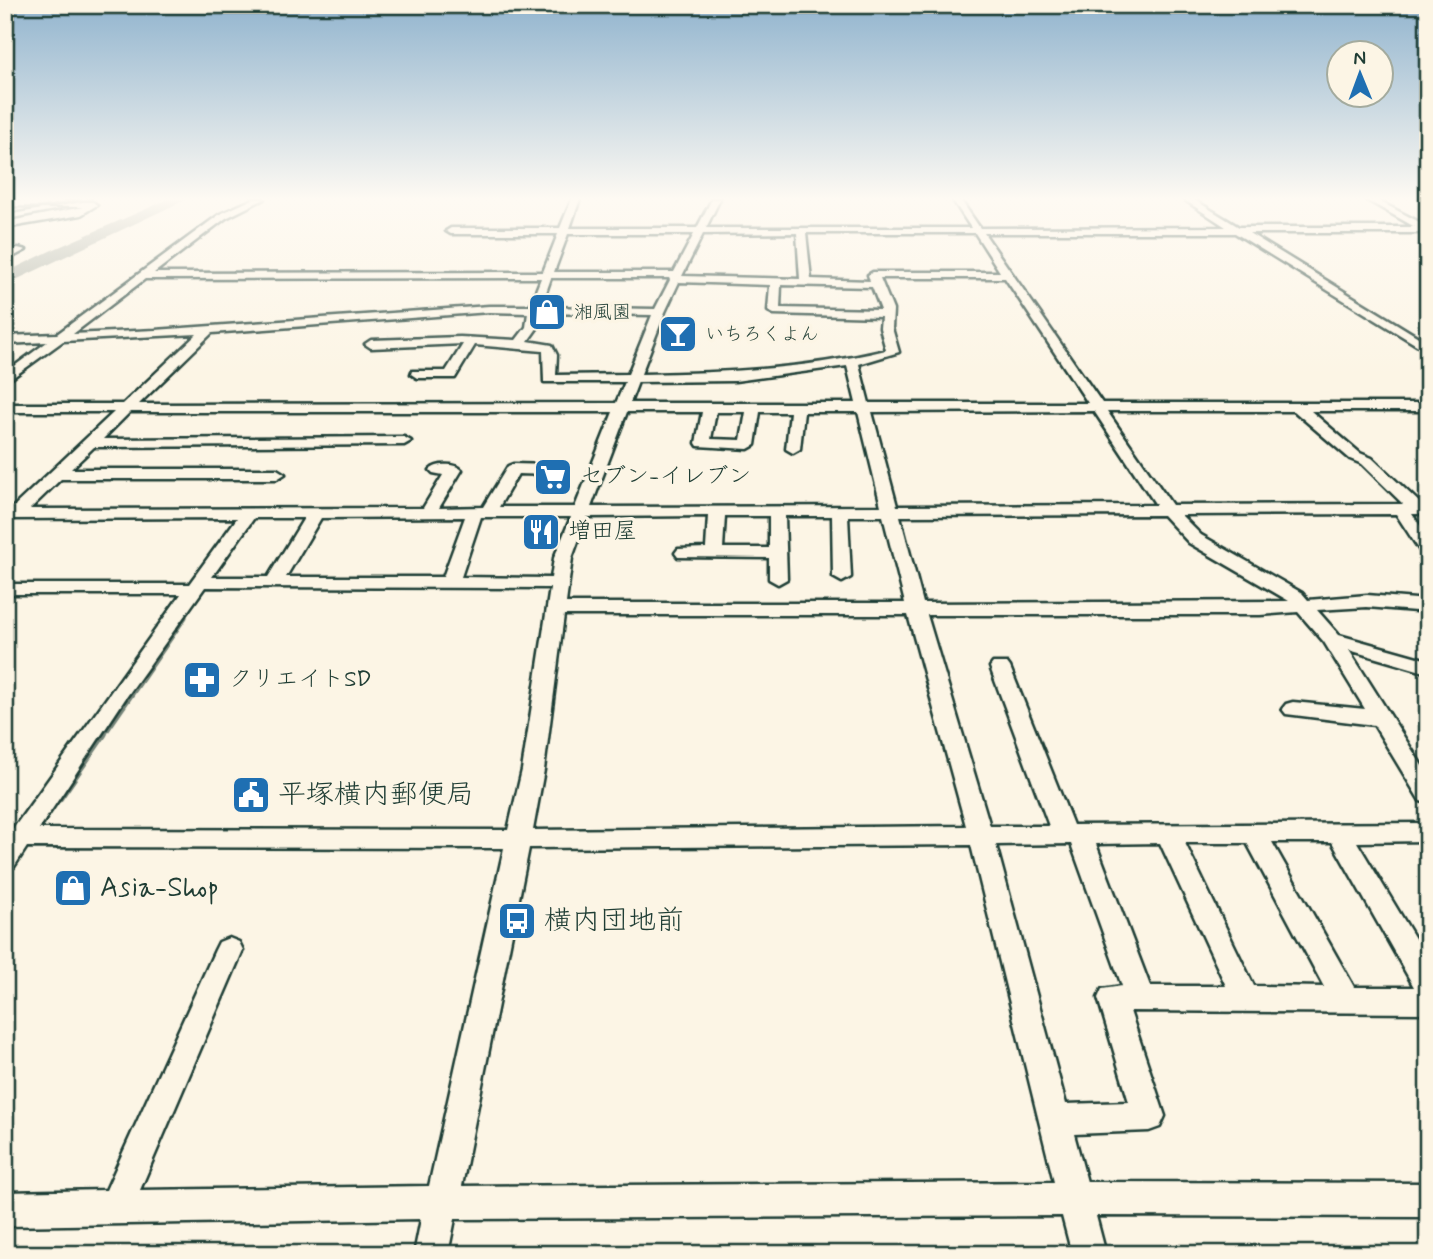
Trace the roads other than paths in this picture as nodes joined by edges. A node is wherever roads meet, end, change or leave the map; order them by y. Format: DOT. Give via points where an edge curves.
graph roads {
  1 [pos="168,258"];
  2 [pos="554,258"];
  3 [pos="685,258"];
  4 [pos="804,258"];
  5 [pos="995,258"];
  6 [pos="1283,258"];
  7 [pos="547,275"];
  8 [pos="1007,275"];
  9 [pos="143,276"];
  10 [pos="675,277"];
  11 [pos="776,282"];
  12 [pos="806,282"];
  13 [pos="876,284"];
  14 [pos="535,308"];
  15 [pos="659,312"];
  16 [pos="886,314"];
  17 [pos="209,330"];
  18 [pos="64,337"];
  19 [pos="5,340"];
  20 [pos="470,343"];
  21 [pos="371,344"];
  22 [pos="519,344"];
  23 [pos="1428,348"];
  24 [pos="852,362"];
  25 [pos="417,374"];
  26 [pos="635,378"];
  27 [pos="5,379"];
  28 [pos="1428,407"];
  29 [pos="5,408"];
  30 [pos="623,408"];
  31 [pos="710,408"];
  32 [pos="754,408"];
  33 [pos="797,408"];
  34 [pos="864,408"];
  35 [pos="1099,408"];
  36 [pos="1299,408"];
  37 [pos="126,409"];
  38 [pos="404,442"];
  39 [pos="90,443"];
  40 [pos="793,449"];
  41 [pos="438,470"];
  42 [pos="550,471"];
  43 [pos="58,474"];
  44 [pos="277,474"];
  45 [pos="1167,509"];
  46 [pos="1415,509"];
  47 [pos="581,511"];
  48 [pos="717,511"];
  49 [pos="778,511"];
  50 [pos="840,511"];
  51 [pos="889,511"];
  52 [pos="250,512"];
  53 [pos="316,512"];
  54 [pos="428,512"];
  55 [pos="482,512"];
  56 [pos="10,514"];
  57 [pos="1428,550"];
  58 [pos="684,553"];
  59 [pos="713,553"];
  60 [pos="778,553"];
  61 [pos="842,577"];
  62 [pos="778,579"];
  63 [pos="274,582"];
  64 [pos="450,583"];
  65 [pos="558,583"];
  66 [pos="197,586"];
  67 [pos="5,589"];
  68 [pos="1306,606"];
  69 [pos="1428,606"];
  70 [pos="915,607"];
  71 [pos="554,609"];
  72 [pos="1332,639"];
  73 [pos="1000,667"];
  74 [pos="1428,667"];
  75 [pos="1293,709"];
  76 [pos="1380,718"];
  77 [pos="1428,795"];
  78 [pos="1339,832"];
  79 [pos="1428,832"];
  80 [pos="1254,833"];
  81 [pos="1072,834"];
  82 [pos="1168,834"];
  83 [pos="981,835"];
  84 [pos="13,838"];
  85 [pos="518,839"];
  86 [pos="5,860"];
  87 [pos="229,950"];
  88 [pos="1428,986"];
  89 [pos="1141,998"];
  90 [pos="1246,999"];
  91 [pos="1346,1000"];
  92 [pos="1428,1000"];
  93 [pos="1053,1119"];
  94 [pos="1074,1198"];
  95 [pos="441,1200"];
  96 [pos="1428,1200"];
  97 [pos="117,1207"];
  98 [pos="5,1209"];
  99 [pos="431,1254"];
  100 [pos="1089,1254"];
  1 -- 9 [label="street"];
  2 -- 7 [label="street"];
  3 -- 10 [label="street"];
  4 -- 12 [label="street"];
  5 -- 8 [label="street"];
  6 -- 23 [label="street"];
  7 -- 9 [label="street"];
  7 -- 10 [label="street"];
  7 -- 14 [label="street"];
  8 -- 13 [label="street" via="873,275"];
  8 -- 35 [label="street"];
  9 -- 18 [label="street"];
  10 -- 11 [label="street"];
  10 -- 15 [label="street"];
  11 -- 12 [label="street"];
  11 -- 16 [label="street" via="774,311"];
  12 -- 13 [label="street"];
  13 -- 16 [label="street"];
  14 -- 15 [label="street"];
  14 -- 17 [label="street" via="392,314"];
  14 -- 22 [label="street" via="532,327"];
  15 -- 26 [label="street"];
  16 -- 24 [label="street" via="893,352"];
  17 -- 18 [label="street"];
  17 -- 37 [label="street"];
  18 -- 19 [label="street"];
  18 -- 27 [label="street"];
  20 -- 21 [label="street"];
  20 -- 22 [label="street"];
  20 -- 25 [label="street" via="450,375"];
  22 -- 26 [label="street" via="548,348 549,379"];
  24 -- 26 [label="street" via="735,377"];
  24 -- 34 [label="street"];
  26 -- 30 [label="street"];
  28 -- 36 [label="street"];
  29 -- 37 [label="street"];
  30 -- 31 [label="street"];
  30 -- 37 [label="street"];
  30 -- 47 [label="street"];
  31 -- 32 [label="street"];
  31 -- 32 [label="street" via="703,443 748,445"];
  32 -- 33 [label="street"];
  33 -- 34 [label="street"];
  33 -- 40 [label="street"];
  34 -- 35 [label="street"];
  34 -- 51 [label="street"];
  35 -- 36 [label="street"];
  35 -- 45 [label="street"];
  36 -- 46 [label="street" via="1367,461"];
  37 -- 39 [label="street"];
  38 -- 39 [label="street"];
  39 -- 43 [label="street"];
  41 -- 54 [label="street" via="454,470"];
  42 -- 55 [label="street" via="513,469"];
  43 -- 44 [label="street"];
  43 -- 56 [label="street"];
  45 -- 46 [label="street"];
  45 -- 51 [label="street"];
  45 -- 68 [label="street" via="1195,539"];
  46 -- 57 [label="street"];
  47 -- 48 [label="street"];
  47 -- 55 [label="street"];
  47 -- 65 [label="street"];
  48 -- 49 [label="street"];
  48 -- 59 [label="street"];
  49 -- 50 [label="street"];
  49 -- 60 [label="street"];
  50 -- 51 [label="street"];
  50 -- 61 [label="street"];
  51 -- 70 [label="street"];
  52 -- 53 [label="street"];
  52 -- 56 [label="street"];
  52 -- 66 [label="street"];
  53 -- 54 [label="street"];
  53 -- 63 [label="street"];
  54 -- 55 [label="street"];
  55 -- 64 [label="street"];
  58 -- 59 [label="street"];
  59 -- 60 [label="street"];
  60 -- 62 [label="street"];
  63 -- 64 [label="street"];
  63 -- 66 [label="street"];
  64 -- 65 [label="street"];
  65 -- 71 [label="street"];
  66 -- 67 [label="street"];
  66 -- 84 [label="street"];
  68 -- 69 [label="street" via="1367,601"];
  68 -- 70 [label="street"];
  68 -- 72 [label="street"];
  70 -- 71 [label="street"];
  70 -- 83 [label="street"];
  71 -- 85 [label="street" via="533,770"];
  72 -- 74 [label="street"];
  72 -- 76 [label="street"];
  73 -- 81 [label="street"];
  75 -- 76 [label="street"];
  76 -- 77 [label="street"];
  78 -- 79 [label="street"];
  78 -- 80 [label="street"];
  78 -- 88 [label="street"];
  80 -- 82 [label="street"];
  80 -- 91 [label="street"];
  81 -- 82 [label="street"];
  81 -- 83 [label="street"];
  81 -- 89 [label="street"];
  82 -- 90 [label="street"];
  83 -- 85 [label="street"];
  83 -- 93 [label="street"];
  84 -- 85 [label="street"];
  84 -- 86 [label="street"];
  85 -- 95 [label="street"];
  87 -- 97 [label="street"];
  89 -- 90 [label="street"];
  89 -- 93 [label="street" via="1112,998 1149,1116"];
  90 -- 91 [label="street"];
  91 -- 92 [label="street"];
  93 -- 94 [label="street"];
  94 -- 95 [label="street"];
  94 -- 96 [label="street"];
  94 -- 100 [label="street"];
  95 -- 97 [label="street"];
  95 -- 99 [label="street"];
  97 -- 98 [label="street"];
}
